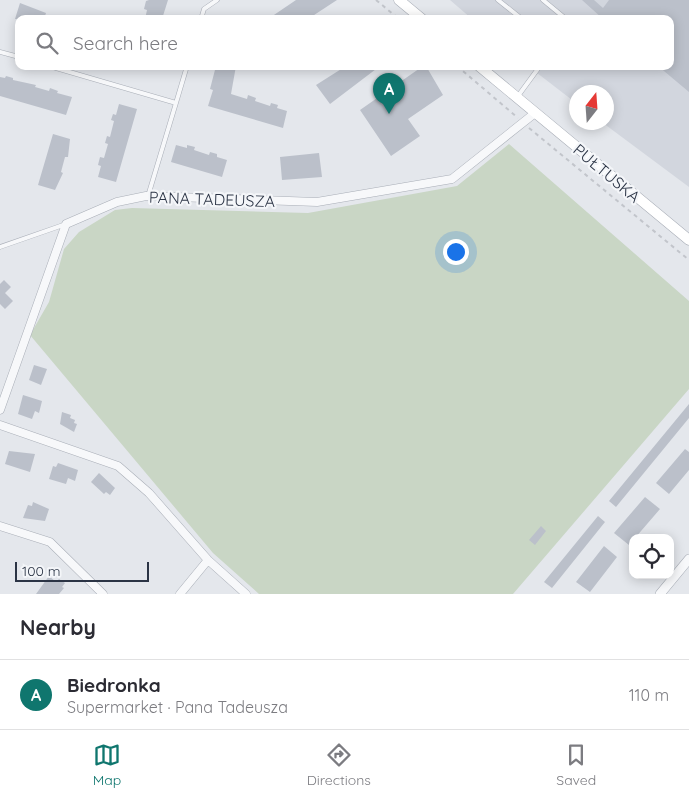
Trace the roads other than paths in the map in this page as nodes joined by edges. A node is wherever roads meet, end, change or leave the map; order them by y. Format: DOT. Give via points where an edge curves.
graph roads {
  1 [pos="216,0"];
  2 [pos="399,0"];
  3 [pos="498,0"];
  4 [pos="543,0"];
  5 [pos="202,15"];
  6 [pos="417,15"];
  7 [pos="517,15"];
  8 [pos="561,15"];
  9 [pos="0,52"];
  10 [pos="15,56"];
  11 [pos="63,70"];
  12 [pos="186,70"];
  13 [pos="484,70"];
  14 [pos="537,70"];
  15 [pos="516,98"];
  16 [pos="176,103"];
  17 [pos="535,113"];
  18 [pos="148,196"];
  19 [pos="66,224"];
  20 [pos="689,240"];
  21 [pos="0,247"];
  22 [pos="0,410"];
  23 [pos="0,425"];
  24 [pos="0,526"];
  25 [pos="689,559"];
  26 [pos="208,560"];
  27 [pos="103,594"];
  28 [pos="180,594"];
  29 [pos="246,594"];
  30 [pos="662,594"];
  1 -- 5 [label="lane" via="204,9"];
  2 -- 6 [label="main road"];
  3 -- 7 [label="lane"];
  4 -- 8 [label="lane"];
  9 -- 10 [label="lane"];
  11 -- 16 [label="lane"];
  12 -- 16 [label="lane"];
  13 -- 15 [label="main road, PUŁTUSKA"];
  14 -- 15 [label="lane"];
  15 -- 17 [label="main road, PUŁTUSKA"];
  16 -- 18 [label="lane"];
  17 -- 18 [label="street, PANA TADEUSZA" via="452,179 317,202"];
  17 -- 20 [label="main road, PUŁTUSKA"];
  18 -- 19 [label="street, PANA TADEUSZA" via="117,202"];
  19 -- 21 [label="lane"];
  19 -- 22 [label="street"];
  23 -- 26 [label="street" via="118,466 149,493"];
  24 -- 27 [label="street" via="50,542"];
  25 -- 30 [label="street"];
  26 -- 28 [label="street"];
  26 -- 29 [label="street"];
}
